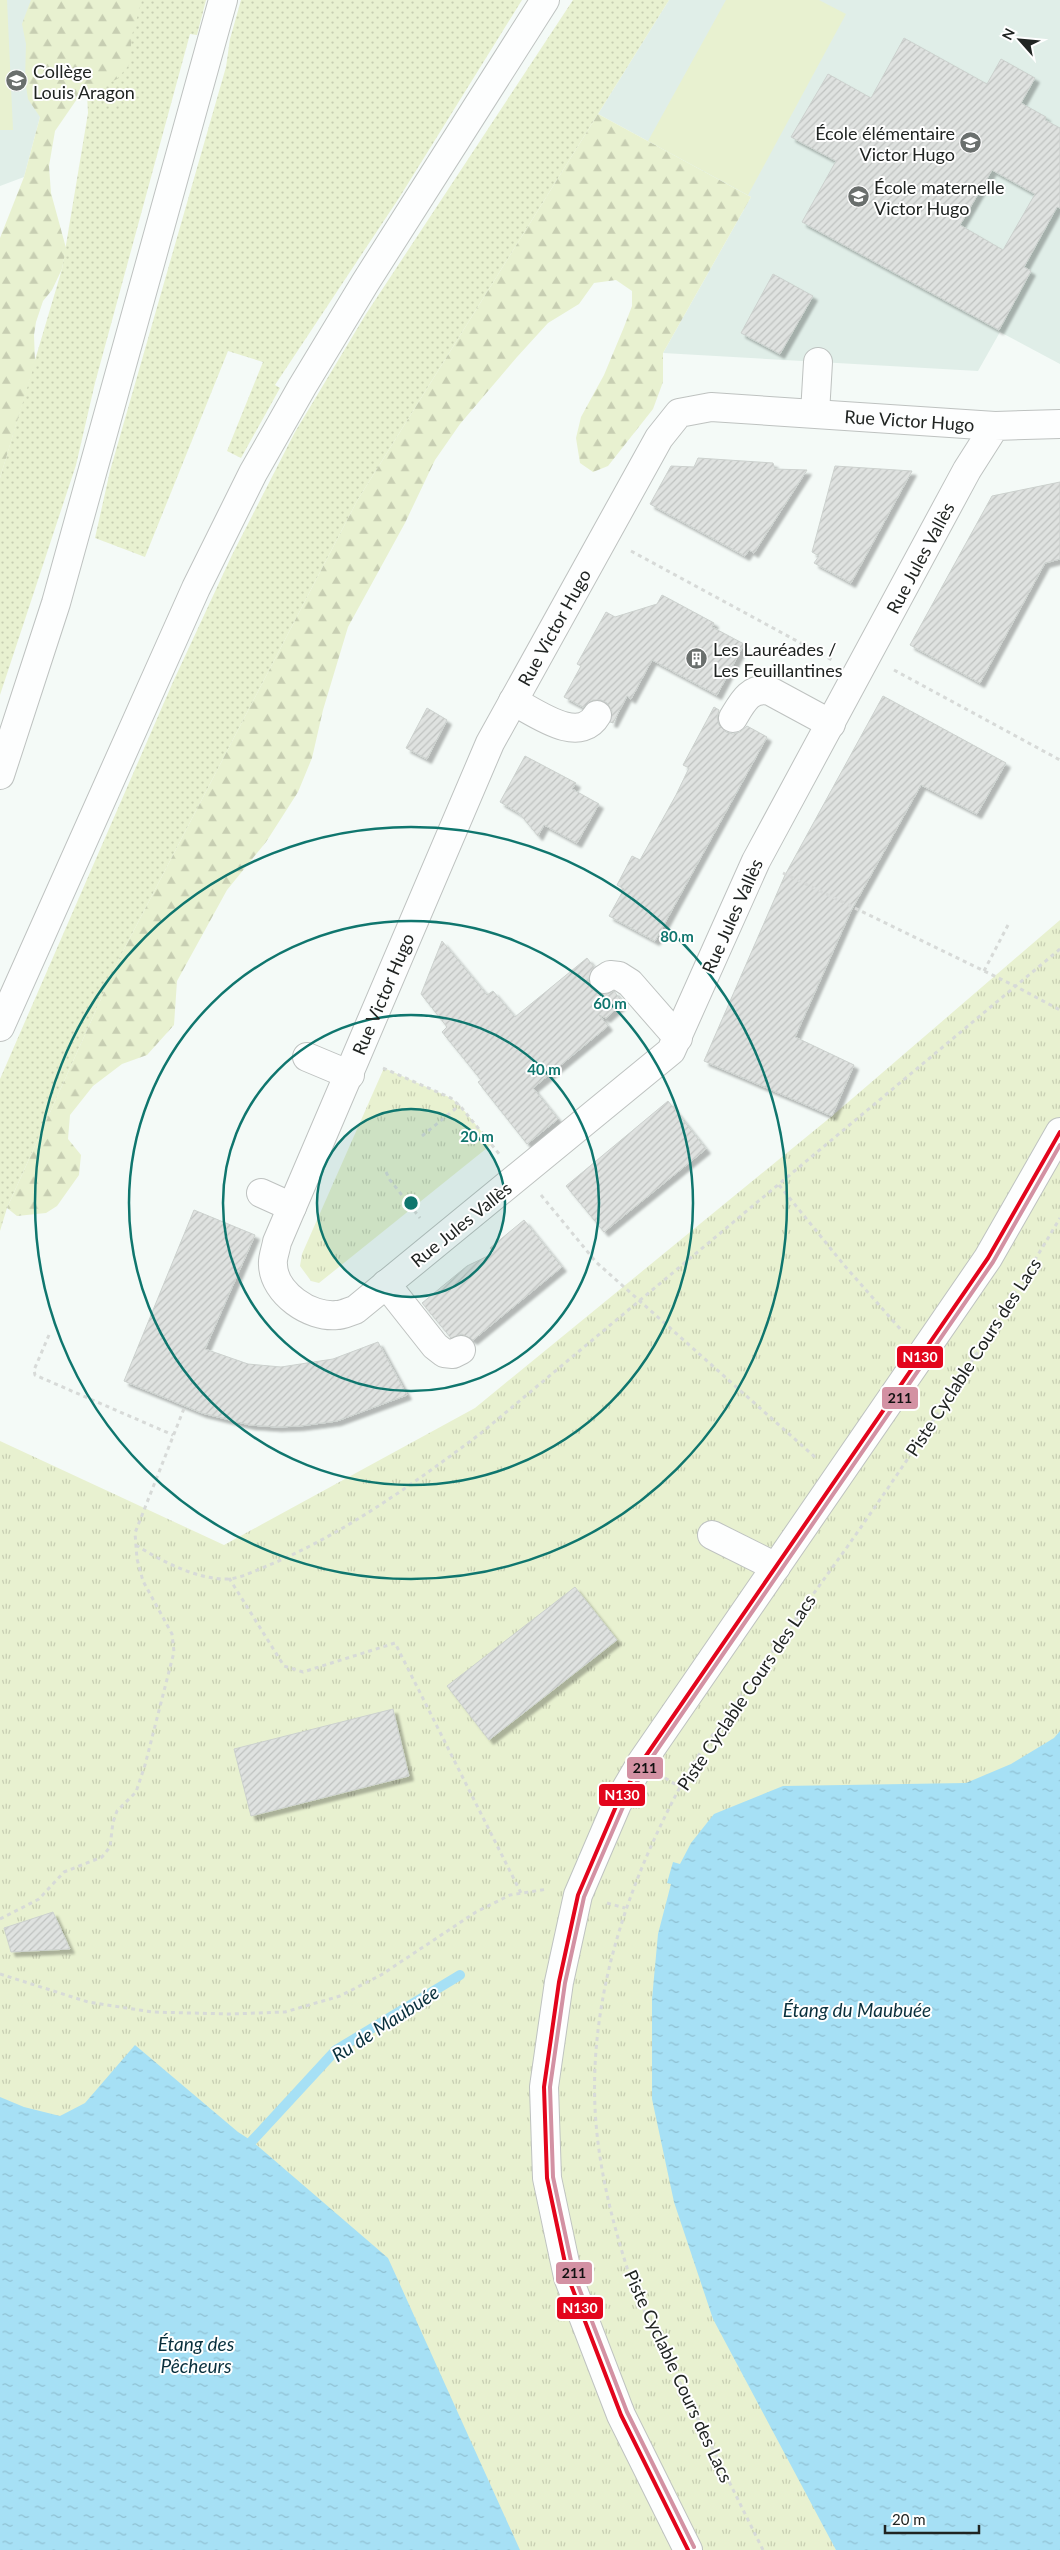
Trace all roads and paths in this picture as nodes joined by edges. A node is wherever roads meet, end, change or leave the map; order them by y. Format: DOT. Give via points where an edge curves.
graph roads {
  1 [pos="223,0"];
  2 [pos="545,0"];
  3 [pos="818,362"];
  4 [pos="815,413"];
  5 [pos="1060,424"];
  6 [pos="995,426"];
  7 [pos="612,526"];
  8 [pos="868,656"];
  9 [pos="513,701"];
  10 [pos="597,715"];
  11 [pos="733,718"];
  12 [pos="831,724"];
  13 [pos="1060,760"];
  14 [pos="0,775"];
  15 [pos="785,875"];
  16 [pos="1008,924"];
  17 [pos="1060,949"];
  18 [pos="984,971"];
  19 [pos="604,979"];
  20 [pos="1015,986"];
  21 [pos="1060,1010"];
  22 [pos="0,1027"];
  23 [pos="678,1038"];
  24 [pos="307,1056"];
  25 [pos="354,1066"];
  26 [pos="460,1105"];
  27 [pos="1060,1132"];
  28 [pos="422,1136"];
  29 [pos="386,1172"];
  30 [pos="517,1178"];
  31 [pos="779,1185"];
  32 [pos="261,1193"];
  33 [pos="293,1204"];
  34 [pos="1060,1218"];
  35 [pos="439,1242"];
  36 [pos="386,1284"];
  37 [pos="640,1301"];
  38 [pos="356,1310"];
  39 [pos="904,1333"];
  40 [pos="49,1335"];
  41 [pos="461,1350"];
  42 [pos="186,1406"];
  43 [pos="174,1435"];
  44 [pos="838,1478"];
  45 [pos="712,1535"];
  46 [pos="136,1544"];
  47 [pos="776,1567"];
  48 [pos="228,1578"];
  49 [pos="521,1893"];
  50 [pos="578,1895"];
  51 [pos="625,1908"];
  52 [pos="0,1919"];
  53 [pos="0,1974"];
  54 [pos="688,2550"];
  55 [pos="763,2550"];
  1 -- 14 [label="main road" via="59,594"];
  2 -- 22 [label="main road" via="360,291 253,473 196,588"];
  3 -- 4 [label="main road"];
  4 -- 6 [label="main road, Rue Victor Hugo"];
  4 -- 7 [label="main road, Rue Victor Hugo" via="712,407 680,413 659,438"];
  5 -- 6 [label="main road, Rue Victor Hugo"];
  6 -- 8 [label="main road, Rue Jules Vallès" via="967,470"];
  7 -- 8 [label="path" via="627,534 629,549 836,662 856,649"];
  7 -- 9 [label="main road, Rue Victor Hugo"];
  8 -- 12 [label="main road, Rue Jules Vallès"];
  8 -- 13 [label="path"];
  9 -- 10 [label="main road" via="570,728 588,725"];
  9 -- 25 [label="main road, Rue Victor Hugo" via="490,743"];
  11 -- 12 [label="main road" via="748,695 762,689"];
  12 -- 23 [label="main road, Rue Jules Vallès" via="756,861"];
  15 -- 18 [label="path"];
  16 -- 18 [label="path"];
  17 -- 20 [label="path"];
  18 -- 20 [label="path"];
  19 -- 23 [label="main road" via="610,975 619,976 630,983"];
  20 -- 21 [label="path"];
  20 -- 31 [label="path"];
  23 -- 30 [label="main road, Rue Jules Vallès" via="671,1051"];
  24 -- 25 [label="main road"];
  25 -- 26 [label="path" via="436,1091"];
  25 -- 33 [label="main road, Rue Victor Hugo"];
  26 -- 28 [label="path"];
  26 -- 30 [label="path"];
  27 -- 44 [label="main road" via="988,1258"];
  29 -- 35 [label="path"];
  30 -- 35 [label="main road, Rue Jules Vallès"];
  30 -- 37 [label="path" via="538,1191 596,1262"];
  31 -- 37 [label="path"];
  31 -- 39 [label="path"];
  32 -- 33 [label="main road"];
  33 -- 38 [label="main road, Rue Victor Hugo" via="277,1242 273,1265 281,1287 293,1301 313,1312 337,1316"];
  34 -- 51 [label="path, Piste Cyclable Cours des Lacs" via="1011,1301 868,1518 680,1787"];
  35 -- 36 [label="main road, Rue Jules Vallès"];
  36 -- 38 [label="main road, Rue Jules Vallès"];
  36 -- 41 [label="main road" via="435,1346 444,1353 453,1354"];
  37 -- 44 [label="path"];
  37 -- 48 [label="path" via="480,1434 387,1501 278,1562"];
  40 -- 43 [label="path" via="34,1375"];
  42 -- 43 [label="path"];
  43 -- 46 [label="path" via="143,1508 135,1533"];
  44 -- 47 [label="main road"];
  45 -- 47 [label="main road"];
  46 -- 48 [label="path" via="161,1560 207,1576"];
  46 -- 52 [label="path" via="142,1581 172,1634 174,1652 136,1792 117,1811 110,1847 102,1857 64,1872 39,1899"];
  47 -- 50 [label="main road" via="641,1763 618,1804"];
  48 -- 49 [label="path" via="284,1666 303,1672 395,1643"];
  49 -- 50 [label="path" via="550,1888"];
  49 -- 53 [label="path" via="476,1912 381,1976 340,1996 285,2012 152,2012 88,2002"];
  50 -- 51 [label="path"];
  50 -- 54 [label="main road" via="559,1982 544,2087 547,2178 572,2286 622,2415"];
  51 -- 55 [label="path, Piste Cyclable Cours des Lacs" via="608,1970 596,2041 595,2109 605,2182 635,2292"];
}
